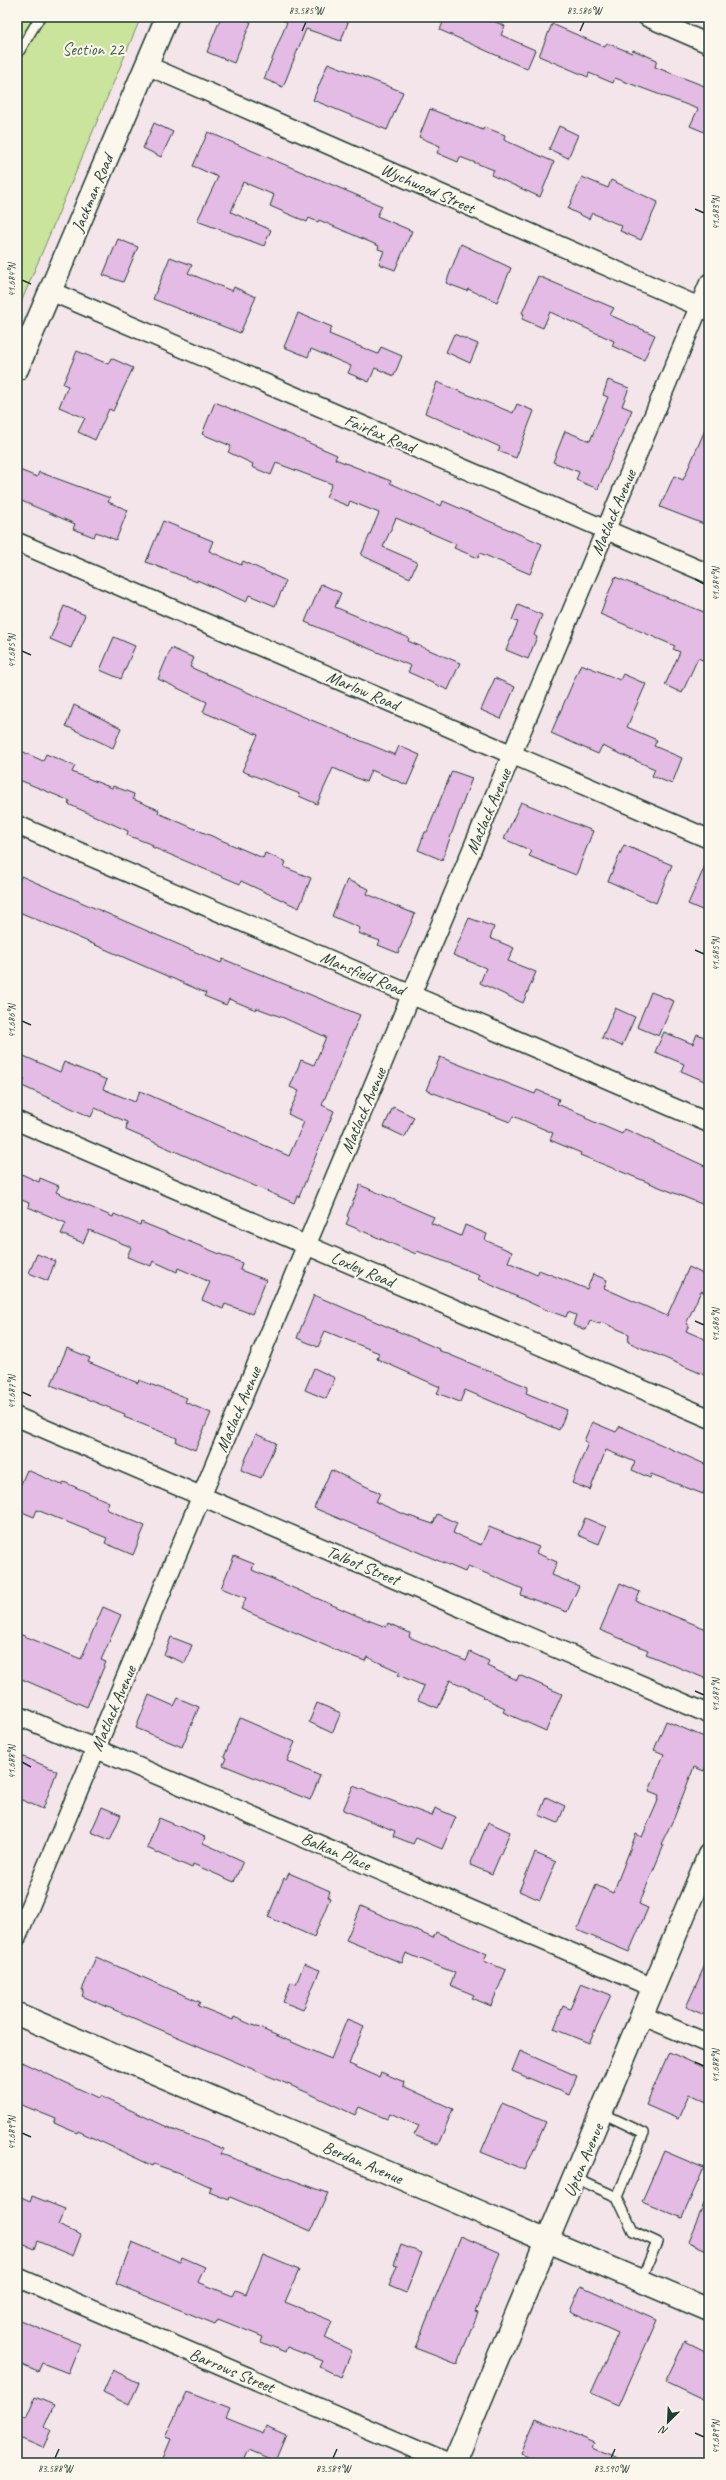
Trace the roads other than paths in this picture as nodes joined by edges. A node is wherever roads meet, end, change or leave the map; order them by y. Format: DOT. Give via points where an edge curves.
graph roads {
  1 [pos="40,17"];
  2 [pos="167,17"];
  3 [pos="647,17"];
  4 [pos="709,44"];
  5 [pos="17,55"];
  6 [pos="146,65"];
  7 [pos="709,282"];
  8 [pos="50,291"];
  9 [pos="704,308"];
  10 [pos="17,369"];
  11 [pos="605,530"];
  12 [pos="17,542"];
  13 [pos="709,574"];
  14 [pos="512,754"];
  15 [pos="17,825"];
  16 [pos="709,839"];
  17 [pos="412,994"];
  18 [pos="17,1121"];
  19 [pos="709,1123"];
  20 [pos="307,1245"];
  21 [pos="17,1417"];
  22 [pos="709,1418"];
  23 [pos="202,1496"];
  24 [pos="709,1714"];
  25 [pos="17,1715"];
  26 [pos="96,1749"];
  27 [pos="709,1855"];
  28 [pos="17,1937"];
  29 [pos="654,1988"];
  30 [pos="17,2014"];
  31 [pos="644,2016"];
  32 [pos="709,2044"];
  33 [pos="602,2114"];
  34 [pos="575,2178"];
  35 [pos="616,2196"];
  36 [pos="548,2241"];
  37 [pos="17,2277"];
  38 [pos="641,2281"];
  39 [pos="709,2310"];
  40 [pos="447,2463"];
  41 [pos="454,2463"];
  1 -- 5 [label="lane"];
  2 -- 6 [label="street, Jackman Road"];
  3 -- 4 [label="street"];
  6 -- 8 [label="street, Jackman Road"];
  6 -- 9 [label="street, Wychwood Street"];
  7 -- 9 [label="street, Matlack Avenue"];
  8 -- 10 [label="street, Jackman Road"];
  8 -- 11 [label="street, Fairfax Road"];
  9 -- 11 [label="street, Matlack Avenue"];
  11 -- 13 [label="street, Fairfax Road"];
  11 -- 14 [label="street, Matlack Avenue"];
  12 -- 14 [label="street, Marlow Road"];
  14 -- 16 [label="street, Marlow Road"];
  14 -- 17 [label="street, Matlack Avenue"];
  15 -- 17 [label="street, Mansfield Road"];
  17 -- 19 [label="street, Mansfield Road"];
  17 -- 20 [label="street, Matlack Avenue"];
  18 -- 20 [label="street, Loxley Road"];
  20 -- 22 [label="street, Loxley Road"];
  20 -- 23 [label="street, Matlack Avenue"];
  21 -- 23 [label="street, Talbot Street"];
  23 -- 24 [label="street, Talbot Street"];
  23 -- 26 [label="street, Matlack Avenue"];
  25 -- 26 [label="street, Balkan Place"];
  26 -- 28 [label="street, Matlack Avenue"];
  26 -- 29 [label="street, Balkan Place"];
  27 -- 29 [label="street, Upton Avenue"];
  29 -- 31 [label="street, Upton Avenue"];
  30 -- 36 [label="street, Berdan Avenue"];
  31 -- 32 [label="street"];
  31 -- 33 [label="street, Upton Avenue"];
  33 -- 34 [label="street, Upton Avenue"];
  33 -- 35 [label="lane" via="644,2133"];
  34 -- 35 [label="lane"];
  34 -- 36 [label="street, Upton Avenue"];
  35 -- 38 [label="lane" via="633,2230 657,2242"];
  36 -- 38 [label="street, Berdan Avenue"];
  36 -- 41 [label="street, Upton Avenue"];
  37 -- 40 [label="street, Barrows Street"];
  38 -- 39 [label="street, Berdan Avenue"];
}
